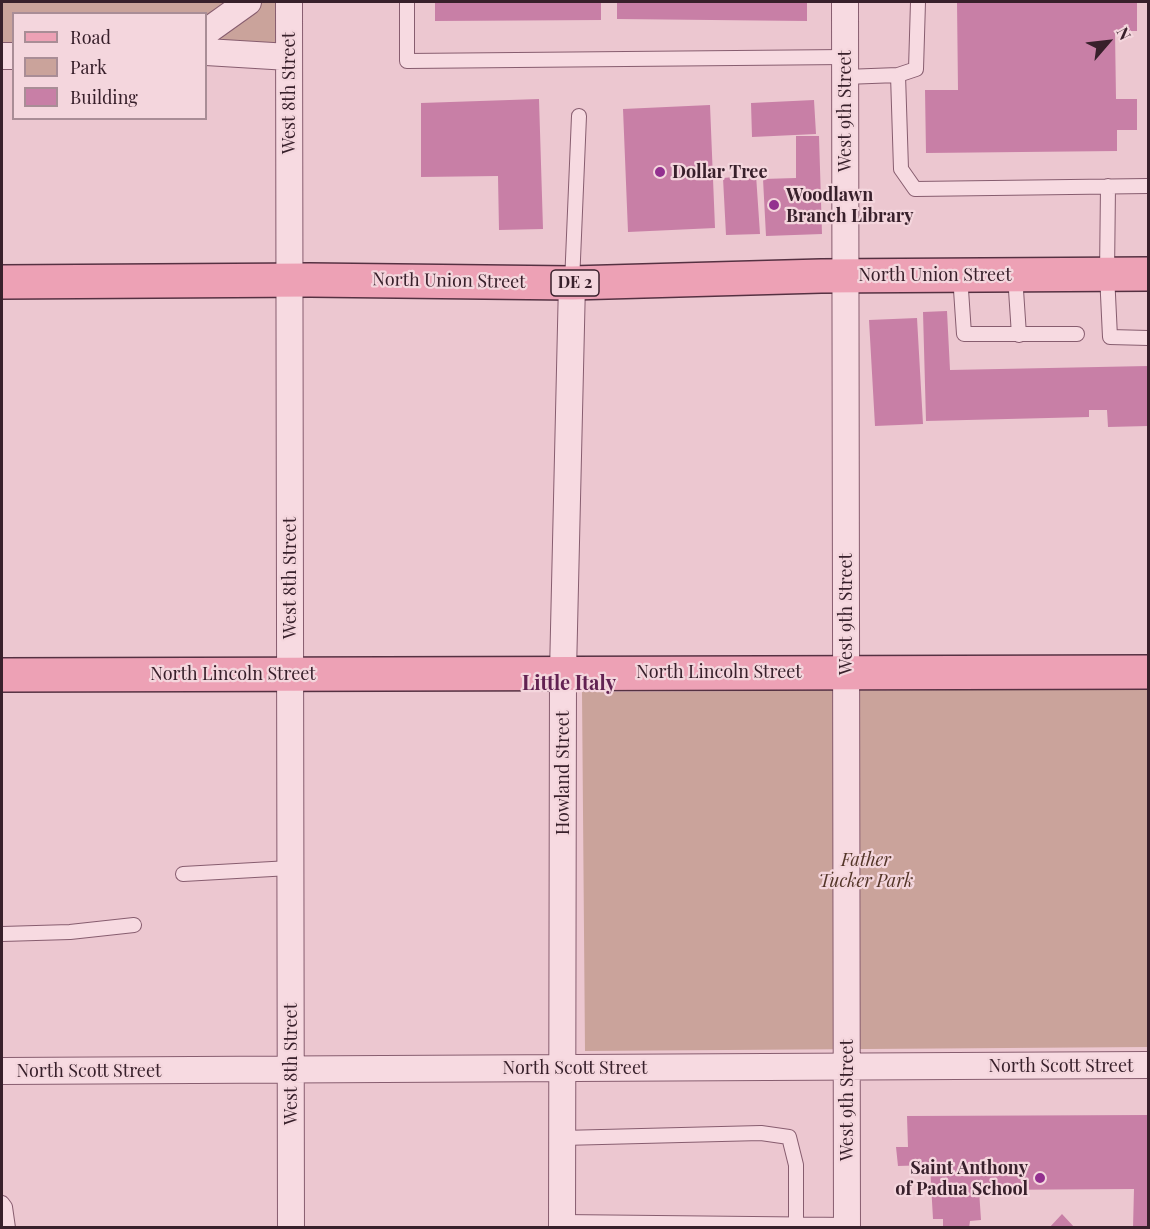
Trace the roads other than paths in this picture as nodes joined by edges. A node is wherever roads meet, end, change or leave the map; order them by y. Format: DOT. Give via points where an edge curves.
graph roads {
  1 [pos="248,2"];
  2 [pos="289,2"];
  3 [pos="406,2"];
  4 [pos="845,2"];
  5 [pos="918,2"];
  6 [pos="207,31"];
  7 [pos="207,52"];
  8 [pos="289,57"];
  9 [pos="845,67"];
  10 [pos="898,75"];
  11 [pos="579,116"];
  12 [pos="1108,186"];
  13 [pos="1149,186"];
  14 [pos="1107,274"];
  15 [pos="1149,274"];
  16 [pos="960,275"];
  17 [pos="1015,275"];
  18 [pos="845,276"];
  19 [pos="289,280"];
  20 [pos="2,282"];
  21 [pos="572,283"];
  22 [pos="1019,334"];
  23 [pos="1077,334"];
  24 [pos="1149,338"];
  25 [pos="563,672"];
  26 [pos="846,672"];
  27 [pos="1149,672"];
  28 [pos="290,674"];
  29 [pos="2,675"];
  30 [pos="290,868"];
  31 [pos="183,874"];
  32 [pos="135,925"];
  33 [pos="2,934"];
  34 [pos="1149,1065"];
  35 [pos="847,1067"];
  36 [pos="561,1068"];
  37 [pos="291,1070"];
  38 [pos="2,1071"];
  39 [pos="562,1138"];
  40 [pos="2,1203"];
  41 [pos="796,1224"];
  42 [pos="562,1225"];
  43 [pos="847,1226"];
  44 [pos="8,1227"];
  45 [pos="291,1227"];
  1 -- 6 [label="street"];
  2 -- 8 [label="street, West 8th Street"];
  3 -- 9 [label="lane" via="407,61"];
  4 -- 9 [label="street, West 9th Street"];
  5 -- 10 [label="lane" via="916,69"];
  7 -- 8 [label="street"];
  8 -- 19 [label="street, West 8th Street"];
  9 -- 10 [label="lane"];
  9 -- 18 [label="street, West 9th Street"];
  10 -- 12 [label="lane" via="902,169 915,189"];
  11 -- 21 [label="lane"];
  12 -- 13 [label="lane"];
  12 -- 14 [label="lane"];
  14 -- 15 [label="main road, North Union Street / DE 2"];
  14 -- 17 [label="main road, North Union Street / DE 2"];
  14 -- 24 [label="lane" via="1110,337"];
  16 -- 17 [label="main road, North Union Street / DE 2"];
  16 -- 18 [label="main road, North Union Street / DE 2"];
  16 -- 22 [label="lane" via="964,334"];
  17 -- 22 [label="lane"];
  18 -- 21 [label="main road, North Union Street / DE 2"];
  18 -- 26 [label="street, West 9th Street"];
  19 -- 20 [label="main road, North Union Street / DE 2"];
  19 -- 21 [label="main road, North Union Street / DE 2"];
  19 -- 28 [label="street, West 8th Street"];
  21 -- 25 [label="street, Howland Street"];
  22 -- 23 [label="lane"];
  25 -- 26 [label="main road, North Lincoln Street"];
  25 -- 28 [label="main road, North Lincoln Street"];
  25 -- 36 [label="street, Howland Street"];
  26 -- 27 [label="main road, North Lincoln Street"];
  26 -- 35 [label="street, West 9th Street"];
  28 -- 29 [label="main road, North Lincoln Street"];
  28 -- 30 [label="street, West 8th Street"];
  30 -- 31 [label="lane"];
  30 -- 37 [label="street, West 8th Street"];
  32 -- 33 [label="lane"];
  34 -- 35 [label="street, North Scott Street"];
  35 -- 36 [label="street, North Scott Street"];
  35 -- 43 [label="street, West 9th Street"];
  36 -- 37 [label="street, North Scott Street"];
  36 -- 39 [label="street, Howland Street"];
  37 -- 38 [label="street, North Scott Street"];
  37 -- 45 [label="street, West 8th Street"];
  39 -- 41 [label="lane" via="761,1133 789,1137 796,1165"];
  39 -- 42 [label="street, Howland Street"];
  40 -- 44 [label="lane"];
  41 -- 42 [label="lane"];
  41 -- 43 [label="lane"];
}
